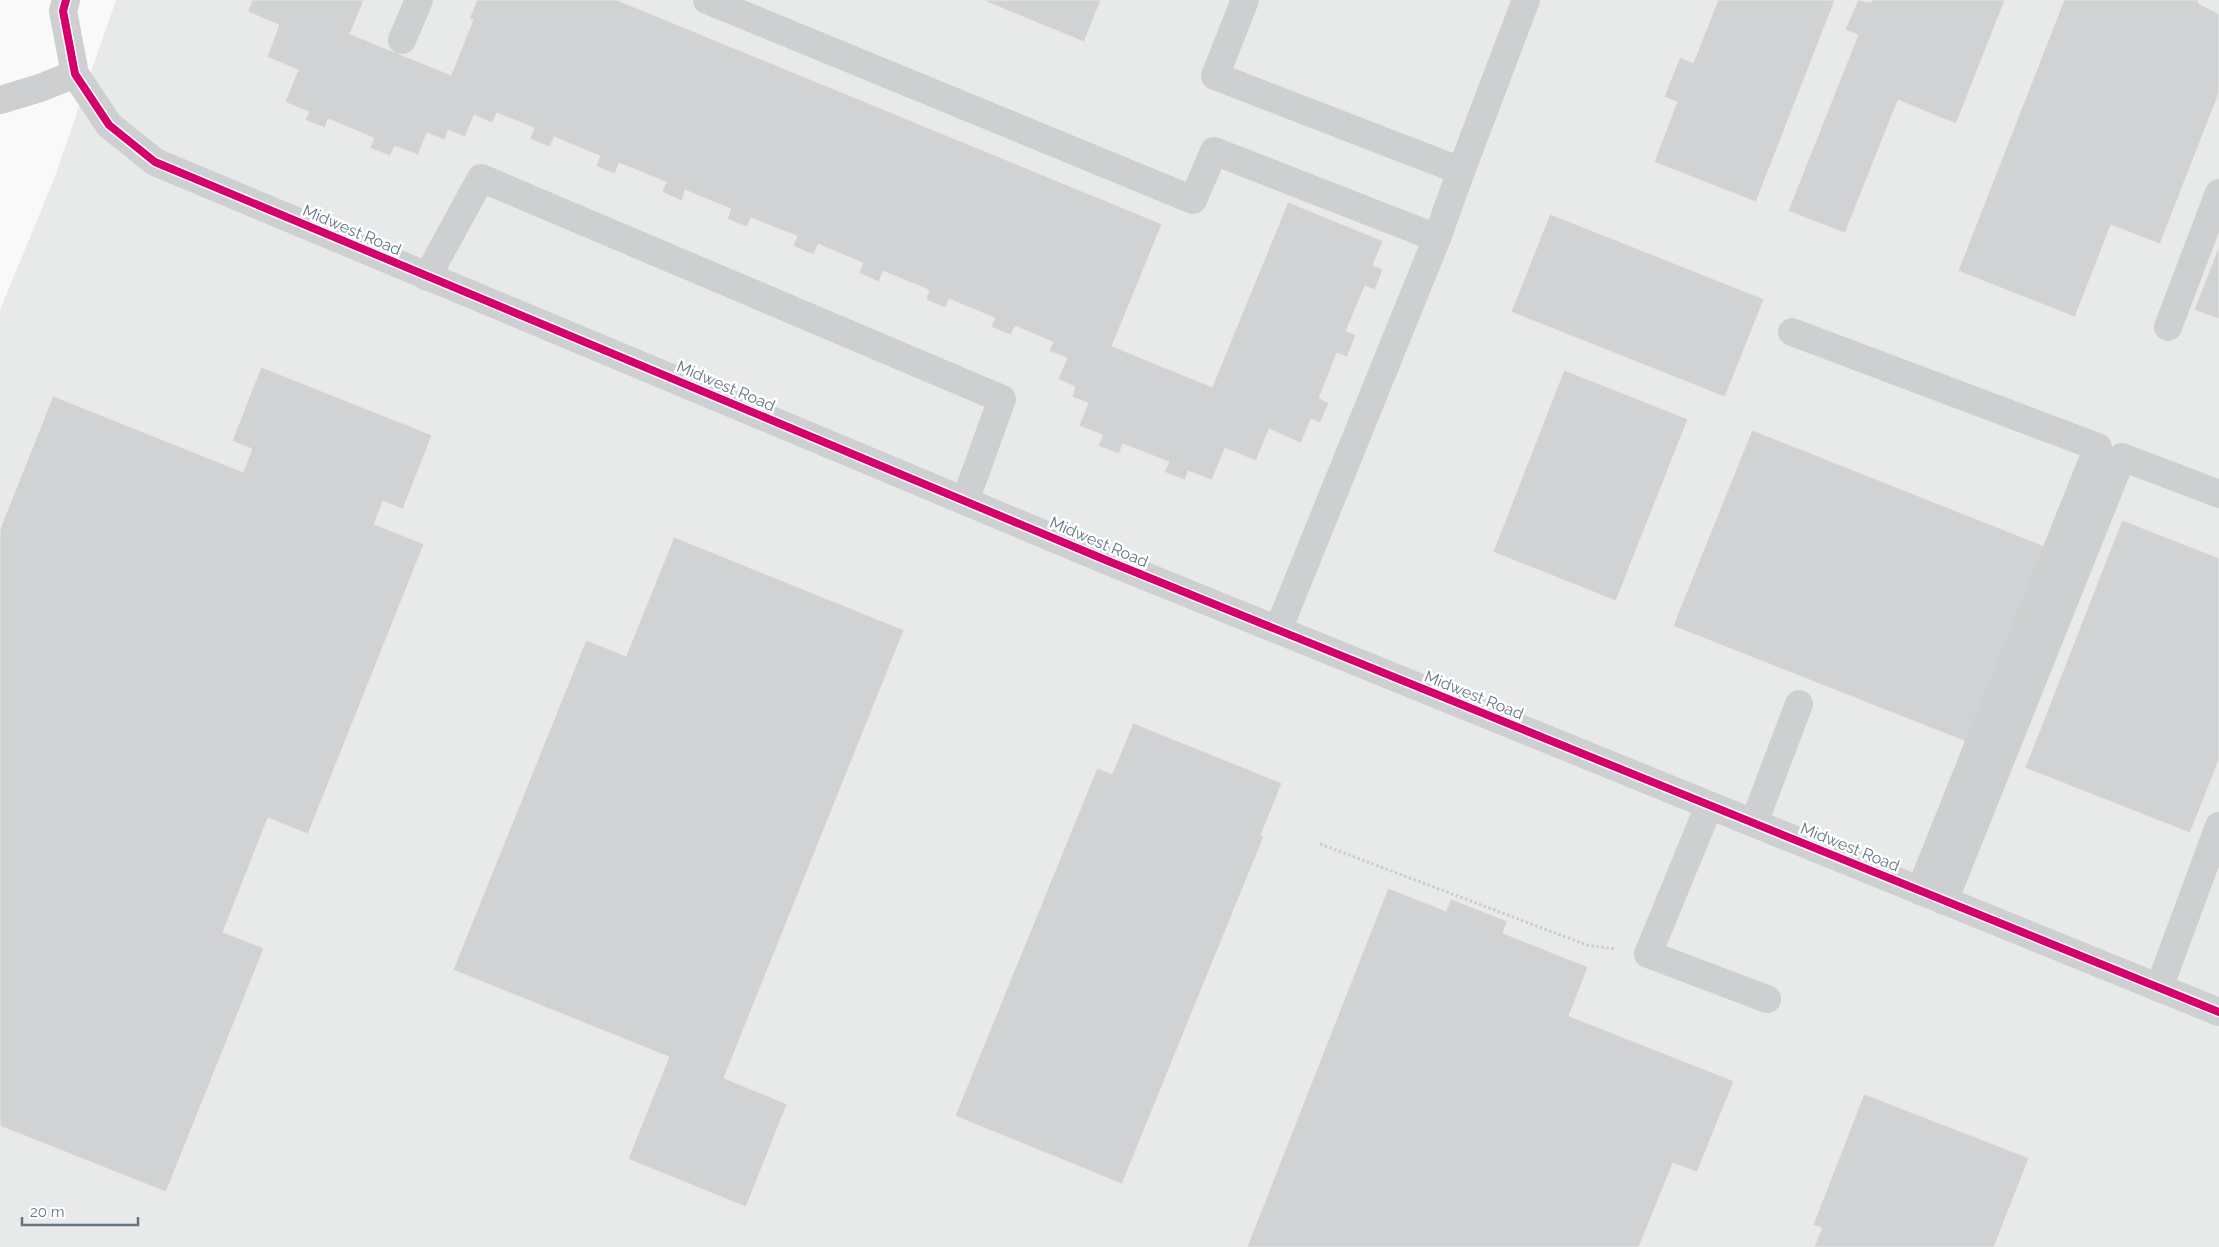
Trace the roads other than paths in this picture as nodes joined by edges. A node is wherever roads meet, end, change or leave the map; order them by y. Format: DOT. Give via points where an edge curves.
graph roads {
  1 [pos="66,0"];
  2 [pos="419,0"];
  3 [pos="707,0"];
  4 [pos="1245,0"];
  5 [pos="1526,0"];
  6 [pos="402,40"];
  7 [pos="75,74"];
  8 [pos="0,100"];
  9 [pos="1461,171"];
  10 [pos="2219,193"];
  11 [pos="1437,238"];
  12 [pos="427,277"];
  13 [pos="2168,327"];
  14 [pos="1792,332"];
  15 [pos="2219,494"];
  16 [pos="965,501"];
  17 [pos="1278,630"];
  18 [pos="1799,704"];
  19 [pos="1972,795"];
  20 [pos="1708,806"];
  21 [pos="1754,823"];
  22 [pos="2219,826"];
  23 [pos="2209,886"];
  24 [pos="1932,896"];
  25 [pos="2159,988"];
  26 [pos="1767,999"];
  27 [pos="2219,1012"];
  1 -- 7 [label="street, Midwest Road" via="63,11"];
  2 -- 6 [label="street"];
  3 -- 11 [label="street" via="1193,200 1214,151"];
  4 -- 9 [label="street" via="1215,76"];
  5 -- 9 [label="street"];
  7 -- 8 [label="street"];
  7 -- 12 [label="street, Midwest Road" via="109,125 155,162"];
  9 -- 11 [label="street"];
  10 -- 13 [label="street"];
  11 -- 17 [label="street"];
  12 -- 16 [label="street, Midwest Road"];
  12 -- 16 [label="street" via="481,178 1002,399"];
  14 -- 19 [label="street" via="2098,448"];
  15 -- 19 [label="street" via="2122,457"];
  16 -- 17 [label="street, Midwest Road"];
  17 -- 20 [label="street, Midwest Road"];
  18 -- 21 [label="street"];
  19 -- 24 [label="street"];
  20 -- 21 [label="street, Midwest Road"];
  20 -- 26 [label="street" via="1648,954"];
  21 -- 24 [label="street, Midwest Road"];
  22 -- 23 [label="street"];
  23 -- 25 [label="street"];
  24 -- 25 [label="street, Midwest Road"];
  25 -- 27 [label="street, Midwest Road"];
}
